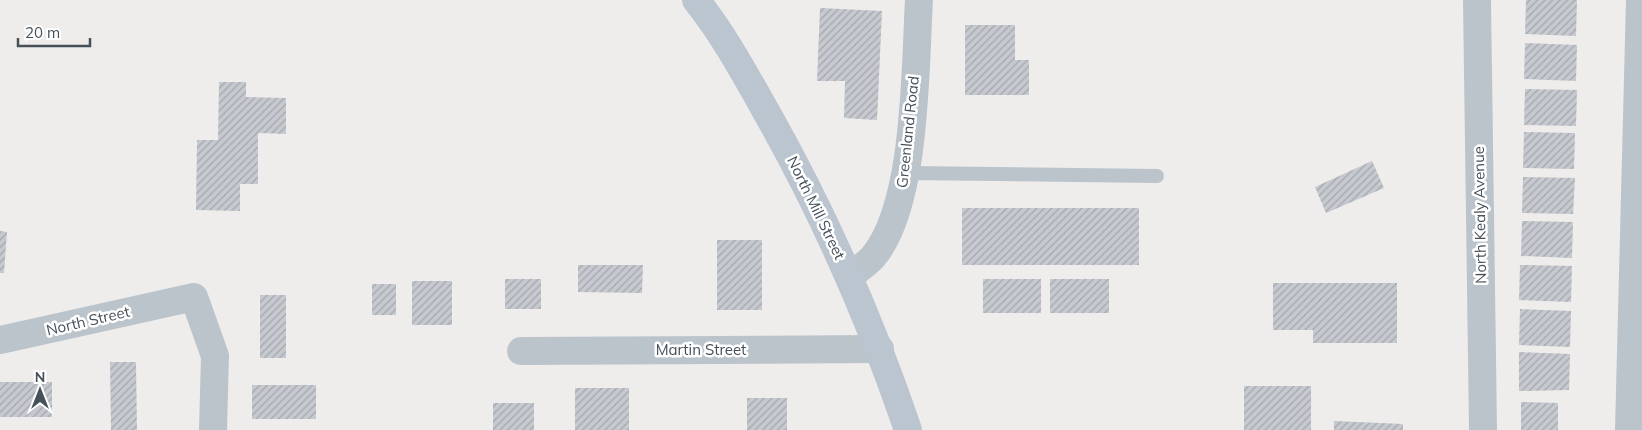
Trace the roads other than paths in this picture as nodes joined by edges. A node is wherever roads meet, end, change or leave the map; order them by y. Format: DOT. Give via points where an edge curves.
graph roads {
  1 [pos="696,0"];
  2 [pos="919,0"];
  3 [pos="1476,0"];
  4 [pos="1640,0"];
  5 [pos="905,173"];
  6 [pos="1157,176"];
  7 [pos="850,276"];
  8 [pos="0,340"];
  9 [pos="880,349"];
  10 [pos="521,351"];
  11 [pos="214,430"];
  12 [pos="908,430"];
  13 [pos="1483,430"];
  14 [pos="1629,430"];
  1 -- 7 [label="main road, North Mill Street" via="755,91 791,155"];
  2 -- 5 [label="street, Greenland Road" via="911,131"];
  3 -- 13 [label="street, North Kealy Avenue"];
  4 -- 14 [label="street"];
  5 -- 6 [label="lane"];
  5 -- 7 [label="street, Greenland Road" via="894,220 874,256"];
  7 -- 9 [label="main road, North Mill Street"];
  8 -- 11 [label="street, North Street" via="194,297 215,356"];
  9 -- 10 [label="street, Martin Street"];
  9 -- 12 [label="main road, North Mill Street"];
}
